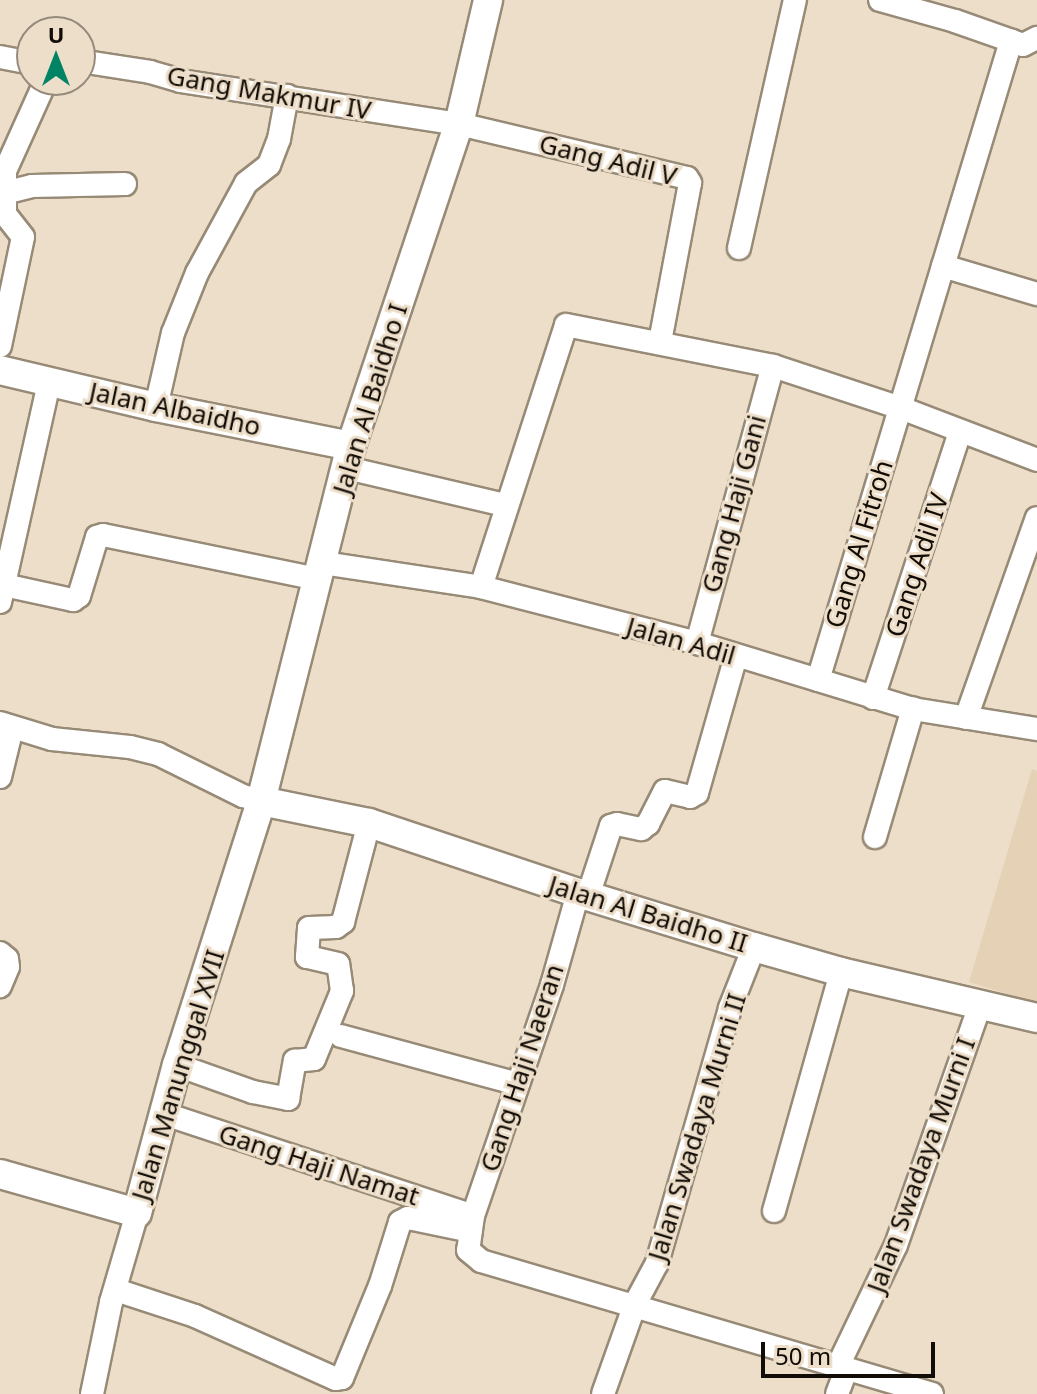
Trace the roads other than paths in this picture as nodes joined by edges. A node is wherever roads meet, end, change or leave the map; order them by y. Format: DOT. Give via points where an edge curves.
graph roads {
  1 [pos="488,0"];
  2 [pos="795,0"];
  3 [pos="881,0"];
  4 [pos="1037,38"];
  5 [pos="1011,41"];
  6 [pos="96,64"];
  7 [pos="39,96"];
  8 [pos="287,96"];
  9 [pos="459,124"];
  10 [pos="125,184"];
  11 [pos="3,197"];
  12 [pos="739,248"];
  13 [pos="943,266"];
  14 [pos="1037,294"];
  15 [pos="660,342"];
  16 [pos="0,346"];
  17 [pos="773,366"];
  18 [pos="0,370"];
  19 [pos="49,382"];
  20 [pos="156,407"];
  21 [pos="901,408"];
  22 [pos="960,432"];
  23 [pos="349,457"];
  24 [pos="1037,460"];
  25 [pos="505,505"];
  26 [pos="1037,518"];
  27 [pos="320,571"];
  28 [pos="481,587"];
  29 [pos="2,594"];
  30 [pos="697,643"];
  31 [pos="736,656"];
  32 [pos="818,680"];
  33 [pos="873,698"];
  34 [pos="913,709"];
  35 [pos="966,718"];
  36 [pos="6,725"];
  37 [pos="1037,729"];
  38 [pos="0,777"];
  39 [pos="261,801"];
  40 [pos="369,823"];
  41 [pos="875,837"];
  42 [pos="583,895"];
  43 [pos="754,947"];
  44 [pos="0,953"];
  45 [pos="841,972"];
  46 [pos="0,986"];
  47 [pos="980,1005"];
  48 [pos="1037,1018"];
  49 [pos="341,1036"];
  50 [pos="177,1065"];
  51 [pos="518,1084"];
  52 [pos="165,1114"];
  53 [pos="0,1174"];
  54 [pos="774,1211"];
  55 [pos="137,1213"];
  56 [pos="470,1230"];
  57 [pos="116,1290"];
  58 [pos="635,1304"];
  59 [pos="842,1368"];
  60 [pos="885,1387"];
  61 [pos="92,1394"];
  62 [pos="603,1394"];
  63 [pos="837,1394"];
  64 [pos="932,1394"];
  1 -- 9 [label="street, Jalan Al Baidho I"];
  2 -- 12 [label="street"];
  3 -- 5 [label="street"];
  4 -- 5 [label="street" via="1023,45"];
  5 -- 13 [label="street, Gang Al Fitroh"];
  6 -- 8 [label="street, Gang Makmur IV"];
  7 -- 11 [label="street" via="7,161"];
  8 -- 9 [label="street, Gang Makmur IV"];
  8 -- 20 [label="street" via="269,165 246,183 197,273 173,333"];
  9 -- 15 [label="street, Gang Adil V" via="690,179"];
  9 -- 23 [label="street, Jalan Al Baidho I"];
  10 -- 11 [label="street" via="32,186"];
  11 -- 16 [label="street" via="5,214 23,237"];
  13 -- 14 [label="street"];
  13 -- 21 [label="street, Gang Al Fitroh"];
  15 -- 17 [label="street"];
  15 -- 25 [label="street" via="563,327 553,373"];
  17 -- 21 [label="street"];
  17 -- 30 [label="street, Gang Haji Gani"];
  18 -- 19 [label="street, Jalan Albaidho"];
  19 -- 20 [label="street, Jalan Albaidho"];
  19 -- 29 [label="street"];
  20 -- 23 [label="street, Jalan Albaidho"];
  21 -- 22 [label="street"];
  21 -- 32 [label="street, Gang Al Fitroh"];
  22 -- 24 [label="street"];
  22 -- 33 [label="street, Gang Adil IV"];
  23 -- 25 [label="street"];
  23 -- 27 [label="street, Jalan Al Baidho I"];
  25 -- 28 [label="street"];
  26 -- 35 [label="street"];
  27 -- 28 [label="street, Jalan Adil"];
  27 -- 29 [label="street, Jalan Adil" via="103,535 97,537 79,596 73,600"];
  27 -- 39 [label="street, Jalan Al Baidho I"];
  28 -- 30 [label="street, Jalan Adil"];
  30 -- 31 [label="street, Jalan Adil"];
  31 -- 32 [label="street, Jalan Adil"];
  31 -- 42 [label="street, Gang Haji Naeran" via="697,793 690,797 665,791 641,829 611,826"];
  32 -- 33 [label="street, Jalan Adil"];
  33 -- 34 [label="street, Jalan Adil"];
  34 -- 35 [label="street, Jalan Adil"];
  34 -- 41 [label="street"];
  35 -- 37 [label="street, Jalan Adil"];
  36 -- 38 [label="street"];
  36 -- 39 [label="street" via="52,739 158,754"];
  39 -- 40 [label="street, Jalan Al Baidho II"];
  39 -- 50 [label="street, Jalan Manunggal XVII"];
  40 -- 42 [label="street, Jalan Al Baidho II"];
  40 -- 50 [label="street" via="343,922 309,928 307,957 338,964 342,991 314,1059 295,1061 288,1099"];
  42 -- 43 [label="street, Jalan Al Baidho II"];
  42 -- 51 [label="street, Gang Haji Naeran"];
  43 -- 45 [label="street, Jalan Al Baidho II"];
  43 -- 58 [label="street, Jalan Swadaya Murni II" via="730,1008 657,1263"];
  44 -- 46 [label="street" via="8,967"];
  45 -- 47 [label="street, Jalan Al Baidho II"];
  45 -- 54 [label="street"];
  47 -- 48 [label="street, Jalan Al Baidho II"];
  47 -- 59 [label="street, Jalan Swadaya Murni I" via="896,1245"];
  49 -- 51 [label="street"];
  50 -- 52 [label="street, Jalan Manunggal XVII"];
  51 -- 56 [label="street, Gang Haji Naeran"];
  52 -- 55 [label="street, Jalan Manunggal XVII"];
  52 -- 56 [label="street, Gang Haji Namat"];
  53 -- 55 [label="street, Jalan Manunggal XVII"];
  55 -- 57 [label="street"];
  56 -- 57 [label="street" via="408,1218 400,1222 342,1378 195,1316"];
  56 -- 58 [label="street" via="468,1250 481,1261"];
  57 -- 61 [label="street"];
  58 -- 59 [label="street"];
  58 -- 62 [label="street, Jalan Swadaya Murni II"];
  59 -- 60 [label="street"];
  59 -- 63 [label="street, Jalan Swadaya Murni I"];
  60 -- 64 [label="street"];
}
